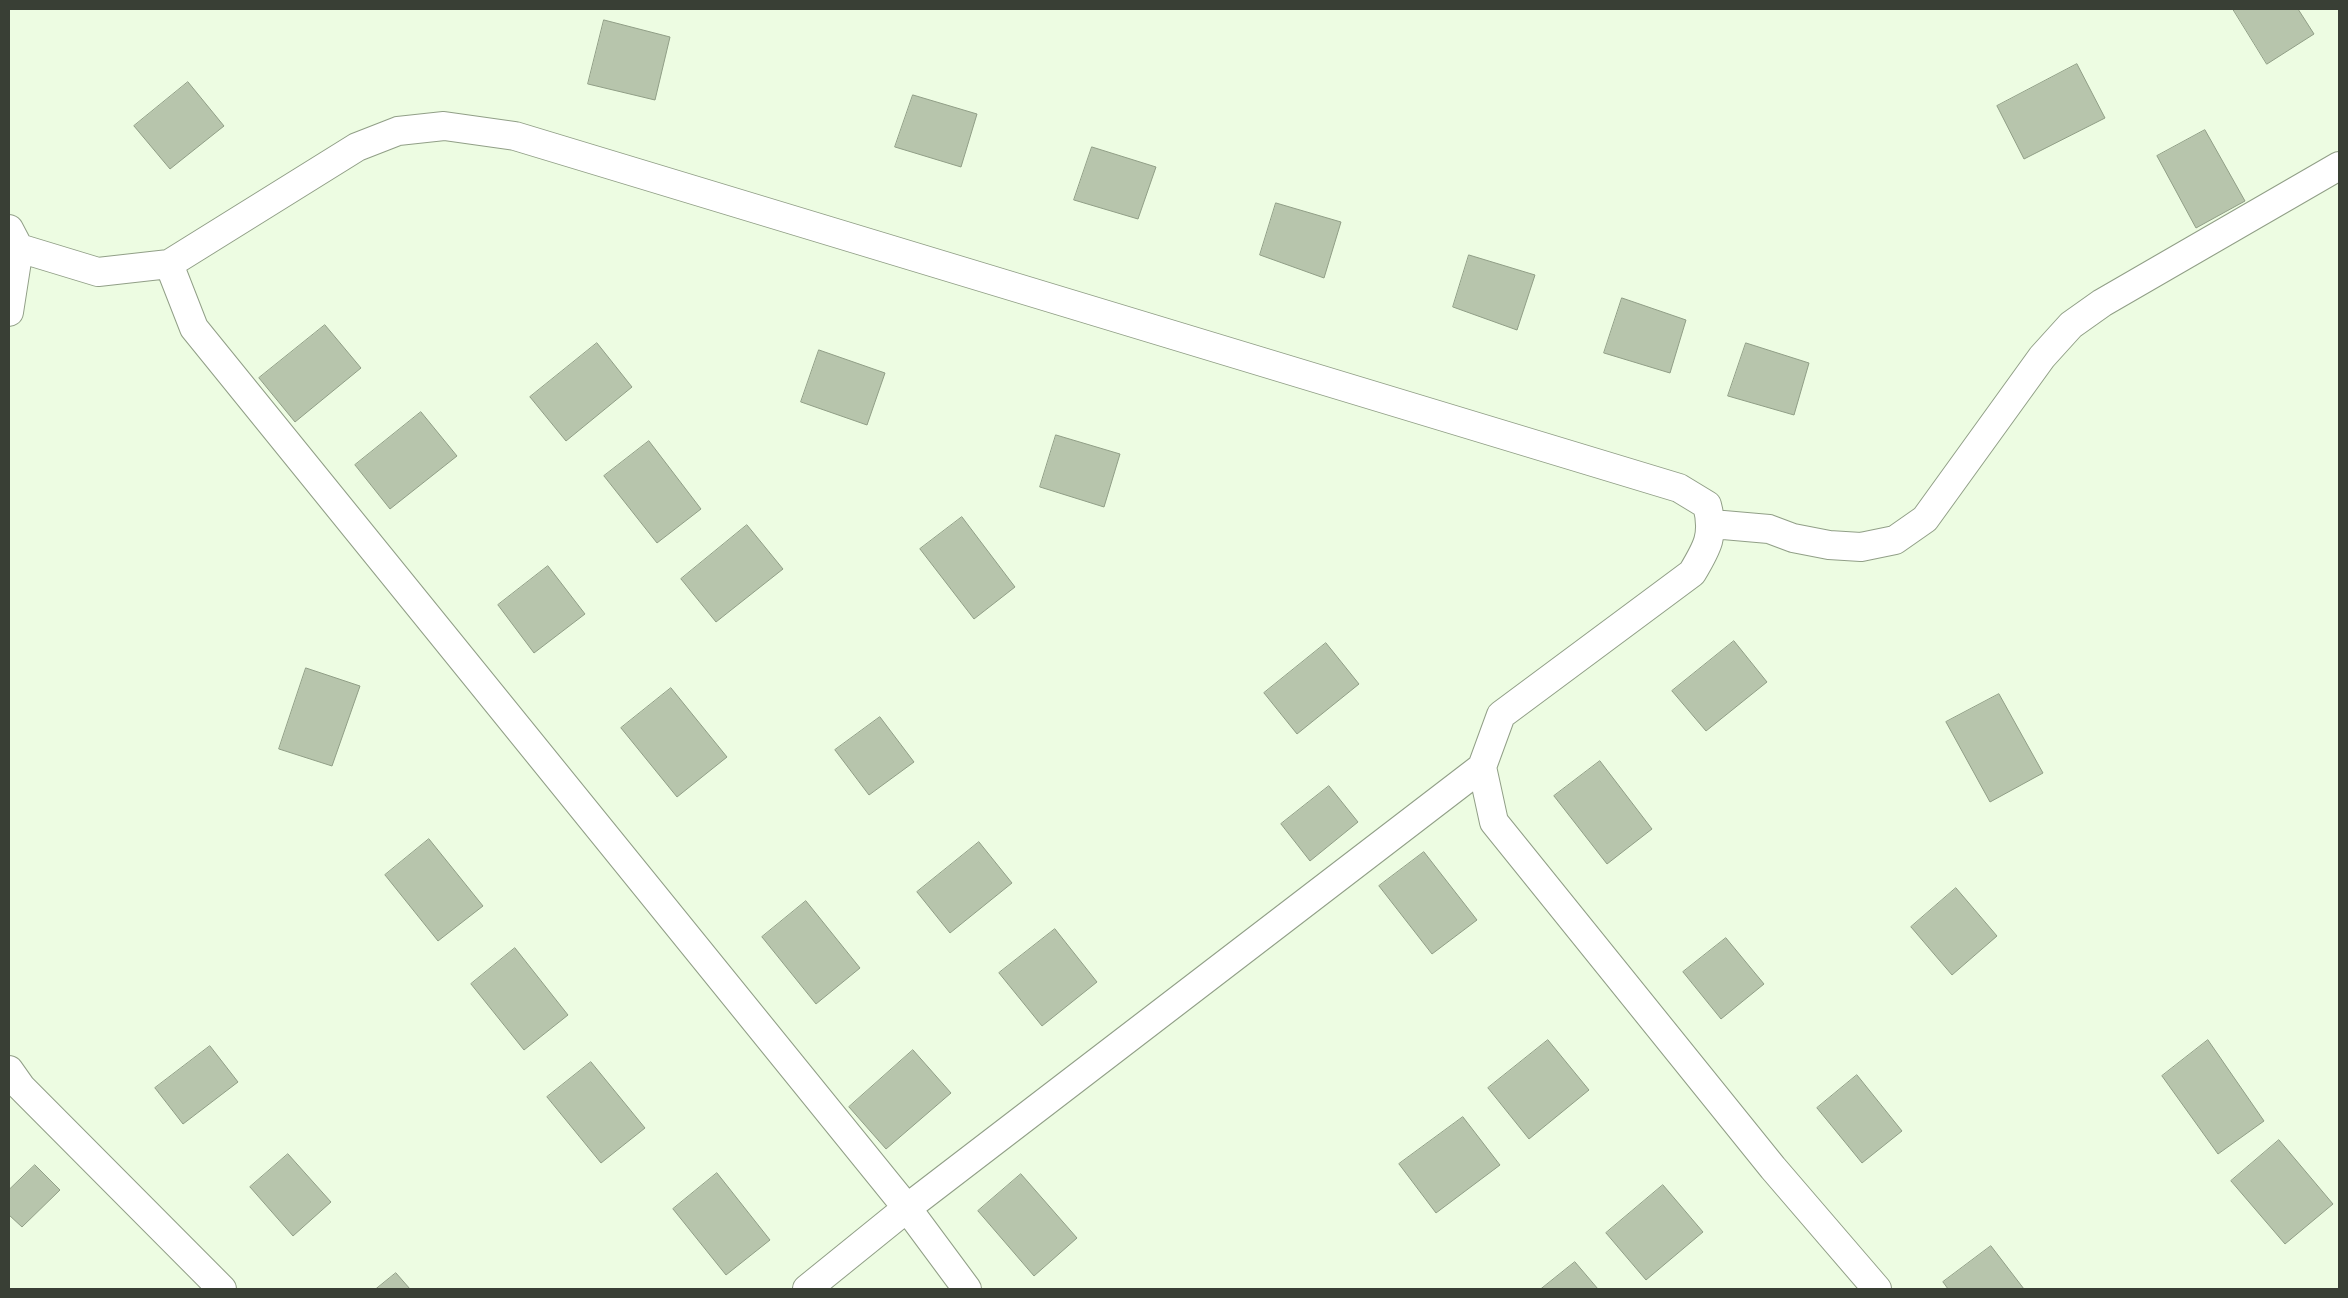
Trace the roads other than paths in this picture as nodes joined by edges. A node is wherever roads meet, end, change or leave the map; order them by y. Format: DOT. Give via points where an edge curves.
graph roads {
  1 [pos="2339,166"];
  2 [pos="14,239"];
  3 [pos="169,264"];
  4 [pos="9,312"];
  5 [pos="1712,524"];
  6 [pos="1482,768"];
  7 [pos="9,1070"];
  8 [pos="907,1208"];
  9 [pos="222,1289"];
  10 [pos="807,1289"];
  11 [pos="967,1289"];
  12 [pos="1877,1289"];
  1 -- 5 [label="street" via="2071,324 2042,357 1925,520 1895,540 1861,547 1829,545 1768,529"];
  2 -- 3 [label="street" via="98,272"];
  2 -- 4 [label="street"];
  3 -- 5 [label="street" via="357,147 398,131 444,126 515,136 1679,488 1707,506"];
  3 -- 8 [label="street" via="194,328"];
  5 -- 6 [label="street" via="1706,550 1692,573 1501,715"];
  6 -- 8 [label="street"];
  6 -- 12 [label="street" via="1494,822 1773,1168"];
  7 -- 9 [label="street" via="21,1087"];
  8 -- 10 [label="street"];
  8 -- 11 [label="street"];
}
